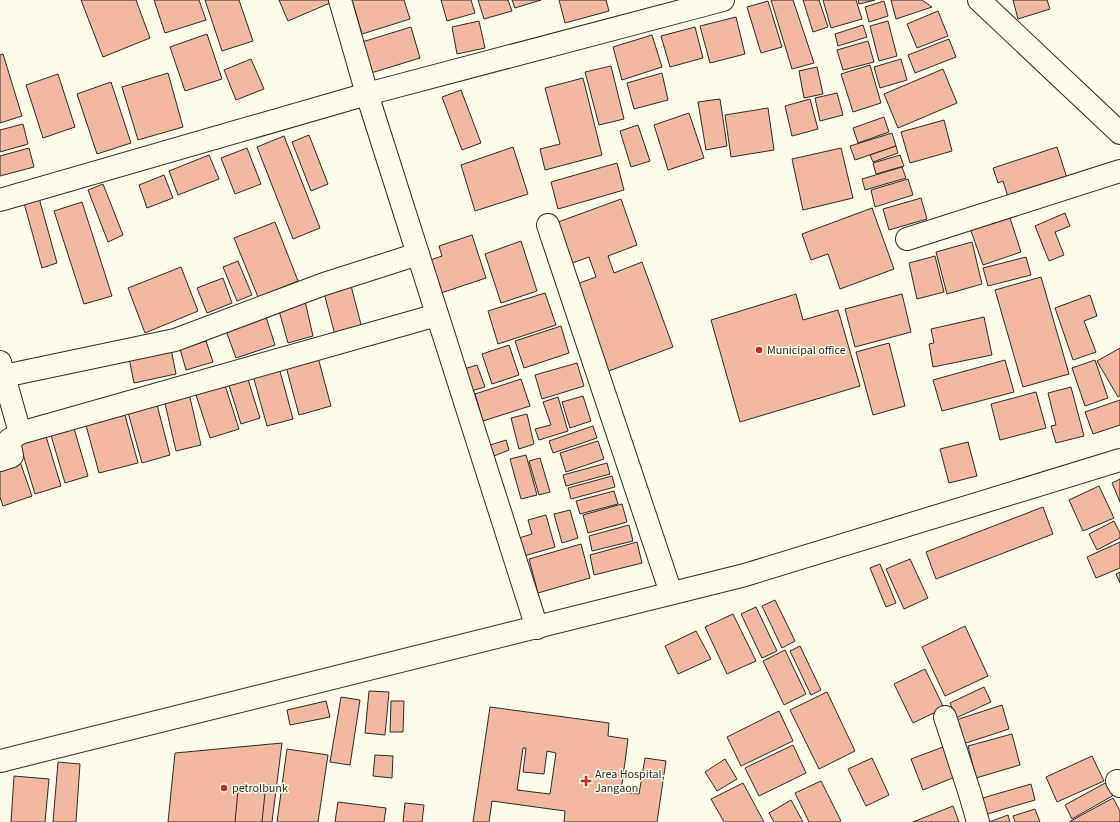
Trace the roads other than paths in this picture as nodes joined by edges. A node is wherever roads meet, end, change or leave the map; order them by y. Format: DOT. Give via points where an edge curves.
graph roads {
  1 [pos="340,0"];
  2 [pos="723,0"];
  3 [pos="979,0"];
  4 [pos="367,94"];
  5 [pos="1120,133"];
  6 [pos="1120,171"];
  7 [pos="0,200"];
  8 [pos="548,225"];
  9 [pos="907,239"];
  10 [pos="418,254"];
  11 [pos="437,314"];
  12 [pos="2,369"];
  13 [pos="20,433"];
  14 [pos="0,460"];
  15 [pos="1120,460"];
  16 [pos="671,593"];
  17 [pos="536,628"];
  18 [pos="945,718"];
  19 [pos="0,761"];
  20 [pos="978,822"];
  1 -- 4 [label="street"];
  2 -- 4 [label="street"];
  3 -- 5 [label="street"];
  4 -- 7 [label="street"];
  4 -- 10 [label="street"];
  6 -- 9 [label="street"];
  8 -- 16 [label="street"];
  10 -- 11 [label="street"];
  10 -- 12 [label="street" via="324,284 175,340"];
  11 -- 13 [label="street"];
  11 -- 17 [label="street"];
  12 -- 13 [label="street"];
  13 -- 14 [label="street" via="9,440 12,456"];
  15 -- 16 [label="street" via="745,576"];
  16 -- 17 [label="street"];
  17 -- 19 [label="street"];
  18 -- 20 [label="street"];
}
